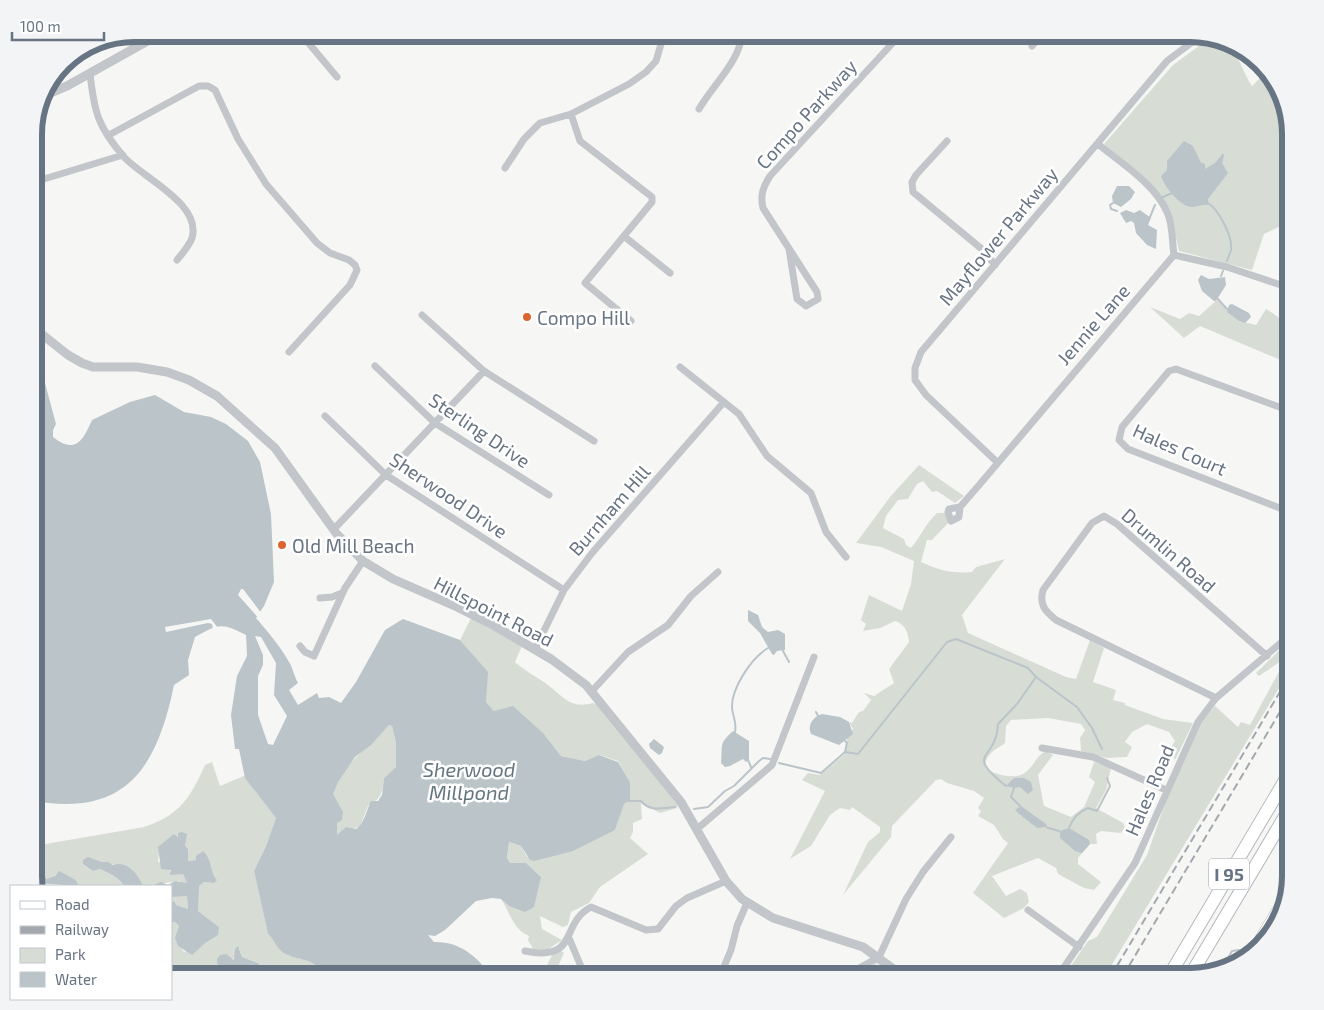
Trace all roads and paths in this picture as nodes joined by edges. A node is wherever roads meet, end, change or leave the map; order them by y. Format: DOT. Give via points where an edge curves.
graph roads {
  1 [pos="146,42"];
  2 [pos="308,42"];
  3 [pos="662,42"];
  4 [pos="740,42"];
  5 [pos="894,42"];
  6 [pos="1035,42"];
  7 [pos="1192,42"];
  8 [pos="1032,46"];
  9 [pos="90,73"];
  10 [pos="337,77"];
  11 [pos="54,91"];
  12 [pos="700,109"];
  13 [pos="572,114"];
  14 [pos="99,121"];
  15 [pos="121,128"];
  16 [pos="109,136"];
  17 [pos="947,141"];
  18 [pos="1098,144"];
  19 [pos="123,155"];
  20 [pos="505,168"];
  21 [pos="43,179"];
  22 [pos="626,237"];
  23 [pos="789,250"];
  24 [pos="983,250"];
  25 [pos="1004,254"];
  26 [pos="1174,255"];
  27 [pos="176,260"];
  28 [pos="995,265"];
  29 [pos="670,273"];
  30 [pos="1282,285"];
  31 [pos="422,315"];
  32 [pos="632,321"];
  33 [pos="43,335"];
  34 [pos="289,352"];
  35 [pos="375,366"];
  36 [pos="680,367"];
  37 [pos="484,371"];
  38 [pos="724,402"];
  39 [pos="1282,408"];
  40 [pos="325,416"];
  41 [pos="435,422"];
  42 [pos="594,441"];
  43 [pos="996,462"];
  44 [pos="386,475"];
  45 [pos="549,495"];
  46 [pos="960,507"];
  47 [pos="1282,509"];
  48 [pos="334,529"];
  49 [pos="846,556"];
  50 [pos="363,561"];
  51 [pos="718,572"];
  52 [pos="564,590"];
  53 [pos="342,593"];
  54 [pos="320,598"];
  55 [pos="1282,642"];
  56 [pos="300,646"];
  57 [pos="535,649"];
  58 [pos="1267,656"];
  59 [pos="814,657"];
  60 [pos="592,691"];
  61 [pos="1216,698"];
  62 [pos="1042,748"];
  63 [pos="1282,785"];
  64 [pos="1166,790"];
  65 [pos="1282,821"];
  66 [pos="697,829"];
  67 [pos="951,838"];
  68 [pos="726,882"];
  69 [pos="747,903"];
  70 [pos="1028,910"];
  71 [pos="569,938"];
  72 [pos="1079,947"];
  73 [pos="525,951"];
  74 [pos="879,957"];
  75 [pos="1195,967"];
  76 [pos="582,968"];
  77 [pos="724,968"];
  78 [pos="859,968"];
  79 [pos="893,968"];
  80 [pos="1064,968"];
  81 [pos="1174,968"];
  1 -- 9 [label="street"];
  2 -- 10 [label="street"];
  3 -- 13 [label="street" via="656,61 646,72"];
  4 -- 12 [label="street" via="737,56 710,90"];
  5 -- 23 [label="street, Compo Parkway" via="763,187 763,208"];
  6 -- 8 [label="street"];
  7 -- 18 [label="street, Mayflower Parkway" via="1167,61"];
  9 -- 11 [label="street"];
  9 -- 14 [label="street" via="94,108"];
  13 -- 20 [label="street" via="540,123 532,129"];
  13 -- 22 [label="street" via="580,141 652,197 652,202"];
  14 -- 15 [label="street"];
  14 -- 16 [label="street"];
  15 -- 16 [label="street"];
  15 -- 34 [label="street" via="199,86 212,88 266,184 317,243 355,265 356,277 350,285"];
  16 -- 19 [label="street"];
  17 -- 24 [label="street" via="916,175 912,182 913,192"];
  18 -- 25 [label="street, Mayflower Parkway"];
  18 -- 26 [label="street" via="1158,198 1168,213"];
  19 -- 21 [label="street"];
  19 -- 27 [label="street" via="134,168 180,202 190,215 194,227 191,239"];
  22 -- 29 [label="street"];
  22 -- 32 [label="street" via="585,284"];
  23 -- 23 [label="street, Compo Parkway" via="818,294 815,302 806,306 797,300"];
  24 -- 25 [label="street"];
  24 -- 28 [label="street"];
  25 -- 28 [label="street, Mayflower Parkway"];
  26 -- 30 [label="street" via="1227,267"];
  26 -- 43 [label="street, Jennie Lane"];
  28 -- 43 [label="street, Mayflower Parkway" via="921,352 915,368 915,380 926,395"];
  31 -- 37 [label="street"];
  33 -- 48 [label="street, Hillspoint Road" via="68,355 88,365 156,370 209,390 275,448"];
  35 -- 41 [label="street, Sterling Drive"];
  36 -- 38 [label="street"];
  37 -- 41 [label="street"];
  37 -- 42 [label="street"];
  38 -- 49 [label="street" via="739,414 767,456 811,493 826,532"];
  38 -- 52 [label="street, Burnham Hill" via="592,553"];
  39 -- 47 [label="street, Hales Court" via="1176,369 1169,371 1119,434 1119,440 1128,449"];
  40 -- 44 [label="street, Sherwood Drive"];
  41 -- 44 [label="street"];
  41 -- 45 [label="street, Sterling Drive"];
  43 -- 46 [label="street, Jennie Lane"];
  44 -- 48 [label="street"];
  44 -- 52 [label="street, Sherwood Drive"];
  48 -- 50 [label="street, Hillspoint Road"];
  50 -- 53 [label="street"];
  50 -- 57 [label="street, Hillspoint Road"];
  51 -- 60 [label="street" via="691,596 668,625 628,652"];
  52 -- 57 [label="street, Burnham Hill"];
  53 -- 54 [label="street"];
  53 -- 56 [label="street" via="314,656 304,652"];
  55 -- 58 [label="street, Hales Road"];
  57 -- 60 [label="street, Hillspoint Road" via="570,671"];
  58 -- 61 [label="street, Hales Road"];
  58 -- 61 [label="street, Drumlin Road" via="1118,524 1104,516 1092,523 1043,590 1043,608 1056,620"];
  59 -- 66 [label="street" via="772,765"];
  60 -- 66 [label="street, Hillspoint Road" via="674,793"];
  61 -- 64 [label="street, Hales Road" via="1189,738"];
  62 -- 64 [label="street" via="1093,758"];
  63 -- 81 [label="highway, I 95"];
  64 -- 72 [label="street, Hales Road" via="1135,863"];
  65 -- 75 [label="highway, I 95"];
  66 -- 68 [label="street, Hillspoint Road"];
  67 -- 74 [label="street" via="906,898"];
  68 -- 69 [label="street, Hillspoint Road"];
  68 -- 71 [label="street" via="687,898 655,930 646,930 591,906 582,911"];
  69 -- 74 [label="street, Hillspoint Road" via="773,918 845,940"];
  69 -- 77 [label="street"];
  70 -- 72 [label="street"];
  71 -- 73 [label="street" via="550,954"];
  71 -- 76 [label="street"];
  72 -- 80 [label="street, Hales Road"];
  74 -- 78 [label="street"];
  74 -- 79 [label="street, Hillspoint Road"];
}
